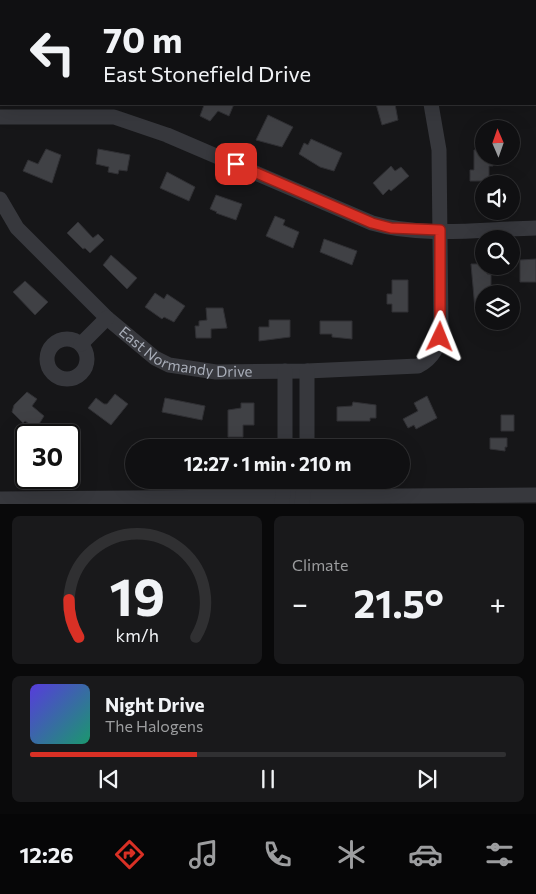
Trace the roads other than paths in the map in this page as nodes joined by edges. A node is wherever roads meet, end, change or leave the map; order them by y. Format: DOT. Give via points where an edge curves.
graph roads {
  1 [pos="431,105"];
  2 [pos="0,117"];
  3 [pos="0,199"];
  4 [pos="536,228"];
  5 [pos="440,230"];
  6 [pos="107,318"];
  7 [pos="81,344"];
  8 [pos="285,371"];
  9 [pos="306,371"];
  10 [pos="285,439"];
  11 [pos="307,439"];
  12 [pos="536,494"];
  13 [pos="0,499"];
  14 [pos="520,499"];
  15 [pos="483,500"];
  16 [pos="500,500"];
  17 [pos="282,501"];
  18 [pos="301,501"];
  1 -- 5 [label="street" via="439,150"];
  2 -- 5 [label="street" via="114,117 167,135 372,223 391,228"];
  3 -- 6 [label="street, East Normandy Drive" via="17,228"];
  4 -- 5 [label="street"];
  5 -- 9 [label="street, East Normandy Drive" via="441,327 438,344 430,358 410,368"];
  6 -- 7 [label="street"];
  6 -- 8 [label="street, East Normandy Drive" via="155,358 169,365 216,372"];
  8 -- 9 [label="street, East Normandy Drive"];
  8 -- 10 [label="street"];
  9 -- 11 [label="street"];
  12 -- 14 [label="street"];
  13 -- 17 [label="street"];
  14 -- 16 [label="street"];
  15 -- 16 [label="street"];
  15 -- 18 [label="street"];
  17 -- 18 [label="street"];
}
